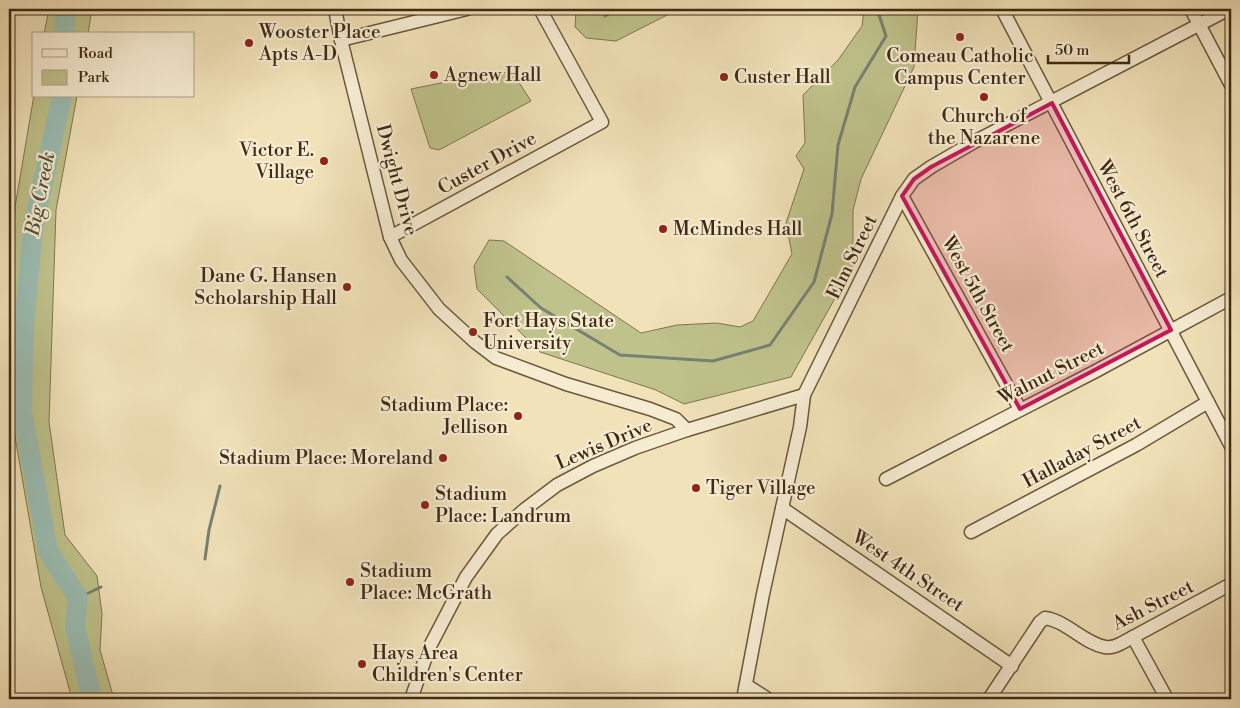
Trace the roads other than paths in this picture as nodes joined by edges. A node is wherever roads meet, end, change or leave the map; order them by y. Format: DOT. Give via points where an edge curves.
graph roads {
  1 [pos="335,9"];
  2 [pos="467,9"];
  3 [pos="540,9"];
  4 [pos="1002,9"];
  5 [pos="1191,9"];
  6 [pos="1229,9"];
  7 [pos="1199,25"];
  8 [pos="341,40"];
  9 [pos="1231,85"];
  10 [pos="1052,103"];
  11 [pos="902,196"];
  12 [pos="390,237"];
  13 [pos="1231,298"];
  14 [pos="1171,330"];
  15 [pos="804,395"];
  16 [pos="1208,402"];
  17 [pos="1020,410"];
  18 [pos="687,430"];
  19 [pos="1231,446"];
  20 [pos="886,479"];
  21 [pos="782,508"];
  22 [pos="971,532"];
  23 [pos="1231,584"];
  24 [pos="1133,637"];
  25 [pos="1012,666"];
  26 [pos="746,685"];
  27 [pos="411,699"];
  28 [pos="743,699"];
  29 [pos="768,699"];
  30 [pos="990,699"];
  31 [pos="1167,699"];
  1 -- 8 [label="street, Dwight Drive"];
  2 -- 8 [label="street"];
  3 -- 12 [label="street, Custer Drive" via="602,122"];
  4 -- 10 [label="street, West 6th Street"];
  5 -- 7 [label="street"];
  6 -- 7 [label="street, Elm Street"];
  7 -- 9 [label="street"];
  7 -- 10 [label="street, Elm Street"];
  8 -- 12 [label="street, Dwight Drive"];
  10 -- 11 [label="street, Elm Street" via="931,167 914,179"];
  10 -- 14 [label="street, West 6th Street"];
  11 -- 15 [label="street, Elm Street"];
  11 -- 17 [label="street, West 5th Street"];
  12 -- 18 [label="street, Dwight Drive" via="401,260 439,308 496,358 566,384 650,409 676,420"];
  13 -- 14 [label="street, Walnut Street"];
  14 -- 16 [label="street, West 6th Street"];
  14 -- 17 [label="street, Walnut Street"];
  15 -- 18 [label="street, Lewis Drive"];
  15 -- 21 [label="street, Elm Street"];
  16 -- 19 [label="street, West 6th Street"];
  16 -- 22 [label="street, Halladay Street" via="1136,445"];
  17 -- 20 [label="street, Walnut Street"];
  18 -- 27 [label="street, Lewis Drive" via="593,466 556,485 497,534 463,582 429,648"];
  21 -- 25 [label="street, West 4th Street"];
  21 -- 26 [label="street, Elm Street"];
  23 -- 24 [label="street, Ash Street"];
  24 -- 25 [label="street, Ash Street" via="1106,648 1045,618"];
  24 -- 31 [label="street"];
  25 -- 30 [label="street, Ash Street"];
  26 -- 28 [label="street, Elm Street"];
  26 -- 29 [label="street"];
}
